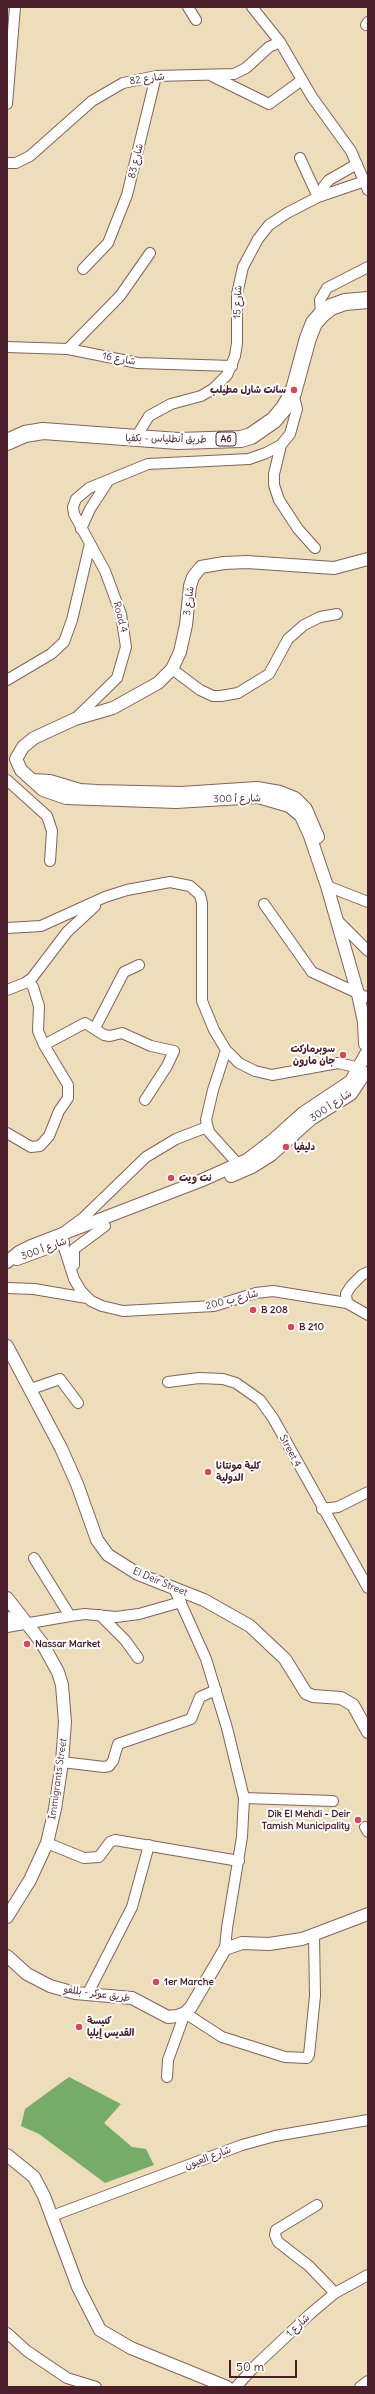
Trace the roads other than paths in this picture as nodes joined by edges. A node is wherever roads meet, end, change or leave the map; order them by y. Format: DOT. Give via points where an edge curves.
graph roads {
  1 [pos="15,7"];
  2 [pos="188,7"];
  3 [pos="252,7"];
  4 [pos="196,20"];
  5 [pos="280,42"];
  6 [pos="156,76"];
  7 [pos="210,76"];
  8 [pos="302,80"];
  9 [pos="7,104"];
  10 [pos="300,158"];
  11 [pos="7,163"];
  12 [pos="357,164"];
  13 [pos="367,185"];
  14 [pos="320,196"];
  15 [pos="150,253"];
  16 [pos="368,267"];
  17 [pos="83,269"];
  18 [pos="368,300"];
  19 [pos="321,315"];
  20 [pos="7,347"];
  21 [pos="68,349"];
  22 [pos="232,366"];
  23 [pos="293,393"];
  24 [pos="135,439"];
  25 [pos="7,442"];
  26 [pos="281,445"];
  27 [pos="107,483"];
  28 [pos="81,529"];
  29 [pos="90,544"];
  30 [pos="315,548"];
  31 [pos="368,559"];
  32 [pos="337,614"];
  33 [pos="172,669"];
  34 [pos="7,680"];
  35 [pos="75,719"];
  36 [pos="12,760"];
  37 [pos="7,780"];
  38 [pos="50,861"];
  39 [pos="331,887"];
  40 [pos="105,897"];
  41 [pos="368,902"];
  42 [pos="264,904"];
  43 [pos="338,921"];
  44 [pos="7,928"];
  45 [pos="348,930"];
  46 [pos="368,951"];
  47 [pos="139,965"];
  48 [pos="28,981"];
  49 [pos="7,990"];
  50 [pos="364,999"];
  51 [pos="95,1028"];
  52 [pos="44,1045"];
  53 [pos="226,1050"];
  54 [pos="366,1055"];
  55 [pos="145,1100"];
  56 [pos="207,1127"];
  57 [pos="7,1133"];
  58 [pos="241,1167"];
  59 [pos="105,1226"];
  60 [pos="61,1239"];
  61 [pos="9,1261"];
  62 [pos="368,1272"];
  63 [pos="77,1285"];
  64 [pos="7,1288"];
  65 [pos="87,1298"];
  66 [pos="347,1303"];
  67 [pos="368,1315"];
  68 [pos="7,1346"];
  69 [pos="168,1382"];
  70 [pos="31,1389"];
  71 [pos="78,1403"];
  72 [pos="368,1492"];
  73 [pos="322,1508"];
  74 [pos="338,1508"];
  75 [pos="330,1522"];
  76 [pos="34,1558"];
  77 [pos="174,1588"];
  78 [pos="368,1588"];
  79 [pos="7,1598"];
  80 [pos="180,1602"];
  81 [pos="100,1615"];
  82 [pos="70,1616"];
  83 [pos="7,1617"];
  84 [pos="26,1622"];
  85 [pos="7,1627"];
  86 [pos="138,1658"];
  87 [pos="216,1690"];
  88 [pos="368,1732"];
  89 [pos="62,1762"];
  90 [pos="244,1798"];
  91 [pos="332,1801"];
  92 [pos="47,1843"];
  93 [pos="149,1846"];
  94 [pos="239,1861"];
  95 [pos="368,1914"];
  96 [pos="7,1917"];
  97 [pos="314,1935"];
  98 [pos="225,1949"];
  99 [pos="7,1956"];
  100 [pos="88,1993"];
  101 [pos="185,2013"];
  102 [pos="168,2077"];
  103 [pos="368,2120"];
  104 [pos="7,2155"];
  105 [pos="317,2205"];
  106 [pos="52,2216"];
  107 [pos="368,2274"];
  108 [pos="335,2293"];
  109 [pos="7,2333"];
  110 [pos="368,2381"];
  111 [pos="222,2386"];
  112 [pos="96,2387"];
  113 [pos="236,2387"];
  114 [pos="360,2387"];
  1 -- 9 [label="street"];
  2 -- 4 [label="street"];
  3 -- 5 [label="street"];
  5 -- 7 [label="street, شارع 82" via="269,47 237,73"];
  5 -- 8 [label="street"];
  6 -- 7 [label="street, شارع 82"];
  6 -- 11 [label="street, شارع 82" via="136,79 110,90 70,119 30,156 16,163"];
  6 -- 17 [label="street, شارع 83" via="127,195 108,243"];
  7 -- 8 [label="street" via="269,104"];
  8 -- 12 [label="street"];
  10 -- 14 [label="street"];
  12 -- 13 [label="street"];
  12 -- 14 [label="street" via="329,180"];
  13 -- 14 [label="street, شارع 15"];
  14 -- 22 [label="street, شارع 15" via="269,225 248,256 237,294 237,344"];
  15 -- 21 [label="street" via="120,296"];
  16 -- 19 [label="street" via="327,288 320,300"];
  18 -- 19 [label="highway, طريق أنطلياس - بكفيا / A6" via="345,302 331,307"];
  19 -- 23 [label="highway, طريق أنطلياس - بكفيا / A6" via="314,323 308,338"];
  20 -- 21 [label="street, شارع 16"];
  21 -- 22 [label="street, شارع 16" via="138,363"];
  22 -- 24 [label="street, شارع 15" via="228,375 213,390 171,404 149,416"];
  23 -- 24 [label="highway, طريق أنطلياس - بكفيا / A6" via="274,420 251,436 178,441"];
  23 -- 26 [label="street" via="297,409 295,421 290,434"];
  24 -- 25 [label="highway, طريق أنطلياس - بكفيا / A6" via="43,431 25,434"];
  26 -- 27 [label="street" via="249,459 148,464"];
  26 -- 30 [label="street" via="274,485 279,500 298,529"];
  27 -- 28 [label="street" via="90,509"];
  27 -- 28 [label="street, Road 4" via="89,488 76,499 74,514"];
  28 -- 29 [label="street, Road 4"];
  29 -- 34 [label="street" via="72,620 64,642 51,654"];
  29 -- 35 [label="street, Road 4" via="99,556 121,614 126,647 117,678"];
  31 -- 33 [label="street, شارع 3" via="334,568 247,562 201,567 190,586 182,643"];
  32 -- 33 [label="street" via="320,617 304,625 288,639 269,674 238,693 213,696 200,690"];
  33 -- 35 [label="street, شارع 3" via="158,684 148,690 113,708"];
  35 -- 36 [label="street, شارع أ 300" via="31,740"];
  36 -- 39 [label="street, شارع أ 300" via="32,780 50,781 80,790 124,796 181,792 236,794 257,788 280,792 301,804 312,821"];
  37 -- 38 [label="street" via="40,808 49,821 52,830"];
  39 -- 41 [label="street"];
  39 -- 43 [label="street, شارع أ 300"];
  39 -- 45 [label="street, شارع أ 300"];
  40 -- 44 [label="street" via="46,924 30,928"];
  40 -- 48 [label="street" via="67,932"];
  40 -- 53 [label="street" via="170,882 190,886 200,895 202,1001"];
  42 -- 50 [label="street" via="312,972"];
  43 -- 45 [label="street"];
  43 -- 50 [label="street, شارع أ 300"];
  45 -- 46 [label="street"];
  45 -- 50 [label="street, شارع أ 300"];
  47 -- 51 [label="street" via="124,972"];
  48 -- 49 [label="street"];
  48 -- 52 [label="street" via="33,987 39,1006 38,1031"];
  50 -- 54 [label="street, شارع أ 300"];
  51 -- 52 [label="street" via="84,1023"];
  51 -- 55 [label="street" via="107,1036 122,1033 150,1046 174,1051"];
  52 -- 57 [label="street" via="69,1087 68,1098 59,1111 49,1136 41,1145 32,1148"];
  53 -- 54 [label="street" via="249,1069 272,1075"];
  53 -- 56 [label="street" via="209,1104"];
  54 -- 58 [label="street, شارع أ 300" via="340,1096 303,1113 288,1132"];
  56 -- 58 [label="street"];
  56 -- 60 [label="street" via="176,1139 146,1157"];
  58 -- 59 [label="street, شارع أ 300"];
  58 -- 60 [label="street, شارع أ 300"];
  59 -- 60 [label="street, شارع أ 300"];
  59 -- 63 [label="street, شارع ب 200" via="74,1249"];
  60 -- 61 [label="street, شارع أ 300" via="23,1249"];
  60 -- 63 [label="street, شارع ب 200"];
  62 -- 66 [label="street" via="350,1286 346,1294"];
  63 -- 65 [label="street, شارع ب 200"];
  64 -- 65 [label="street" via="30,1288"];
  65 -- 66 [label="street, شارع ب 200" via="102,1306 123,1310 214,1306 269,1291"];
  66 -- 67 [label="street, شارع ب 200"];
  68 -- 70 [label="street, El Deir Street"];
  69 -- 73 [label="street, Street 4" via="199,1378 223,1379 236,1383 260,1400 273,1418"];
  70 -- 71 [label="street" via="60,1379"];
  70 -- 77 [label="street, El Deir Street" via="70,1466 101,1548 138,1574"];
  72 -- 74 [label="street"];
  73 -- 74 [label="street"];
  73 -- 75 [label="street, Street 4"];
  74 -- 75 [label="street"];
  75 -- 78 [label="street, Street 4"];
  76 -- 82 [label="street"];
  77 -- 80 [label="street"];
  77 -- 88 [label="street, El Deir Street" via="204,1600 250,1626 285,1659 306,1693 313,1696 342,1698 353,1705"];
  79 -- 84 [label="street, Immigrants Street"];
  80 -- 81 [label="street" via="139,1614 116,1617"];
  80 -- 87 [label="street" via="206,1659"];
  81 -- 82 [label="street"];
  81 -- 86 [label="street" via="125,1640"];
  82 -- 84 [label="street"];
  83 -- 84 [label="street"];
  84 -- 85 [label="street"];
  84 -- 89 [label="street, Immigrants Street" via="49,1654 62,1685 65,1722"];
  87 -- 89 [label="street" via="200,1697 191,1719 118,1744 109,1766"];
  87 -- 90 [label="street"];
  89 -- 92 [label="street, Immigrants Street" via="56,1809"];
  90 -- 91 [label="street"];
  90 -- 94 [label="street"];
  92 -- 93 [label="street" via="84,1858 99,1857 110,1842 115,1840"];
  92 -- 96 [label="street, Immigrants Street" via="30,1880"];
  93 -- 94 [label="street"];
  93 -- 100 [label="street" via="132,1907"];
  94 -- 98 [label="street" via="226,1928"];
  95 -- 97 [label="street"];
  97 -- 98 [label="street" via="269,1944 242,1943"];
  97 -- 101 [label="street" via="315,1996 307,2058 286,2057 222,2038"];
  98 -- 101 [label="street"];
  99 -- 100 [label="street, طريق عوكر - بللفو" via="38,1981 64,1990"];
  100 -- 101 [label="street, طريق عوكر - بللفو" via="132,1998 168,2017"];
  101 -- 102 [label="street" via="168,2060"];
  103 -- 106 [label="street, شارع العيون" via="290,2133 242,2145"];
  104 -- 106 [label="street" via="34,2177"];
  105 -- 108 [label="street" via="276,2230 275,2235 278,2242 309,2266"];
  106 -- 111 [label="street" via="78,2287 100,2330 131,2348"];
  107 -- 108 [label="street, شارع 1"];
  108 -- 113 [label="street, شارع 1" via="256,2365"];
  109 -- 112 [label="street" via="27,2351 67,2378"];
  110 -- 114 [label="street"];
}
